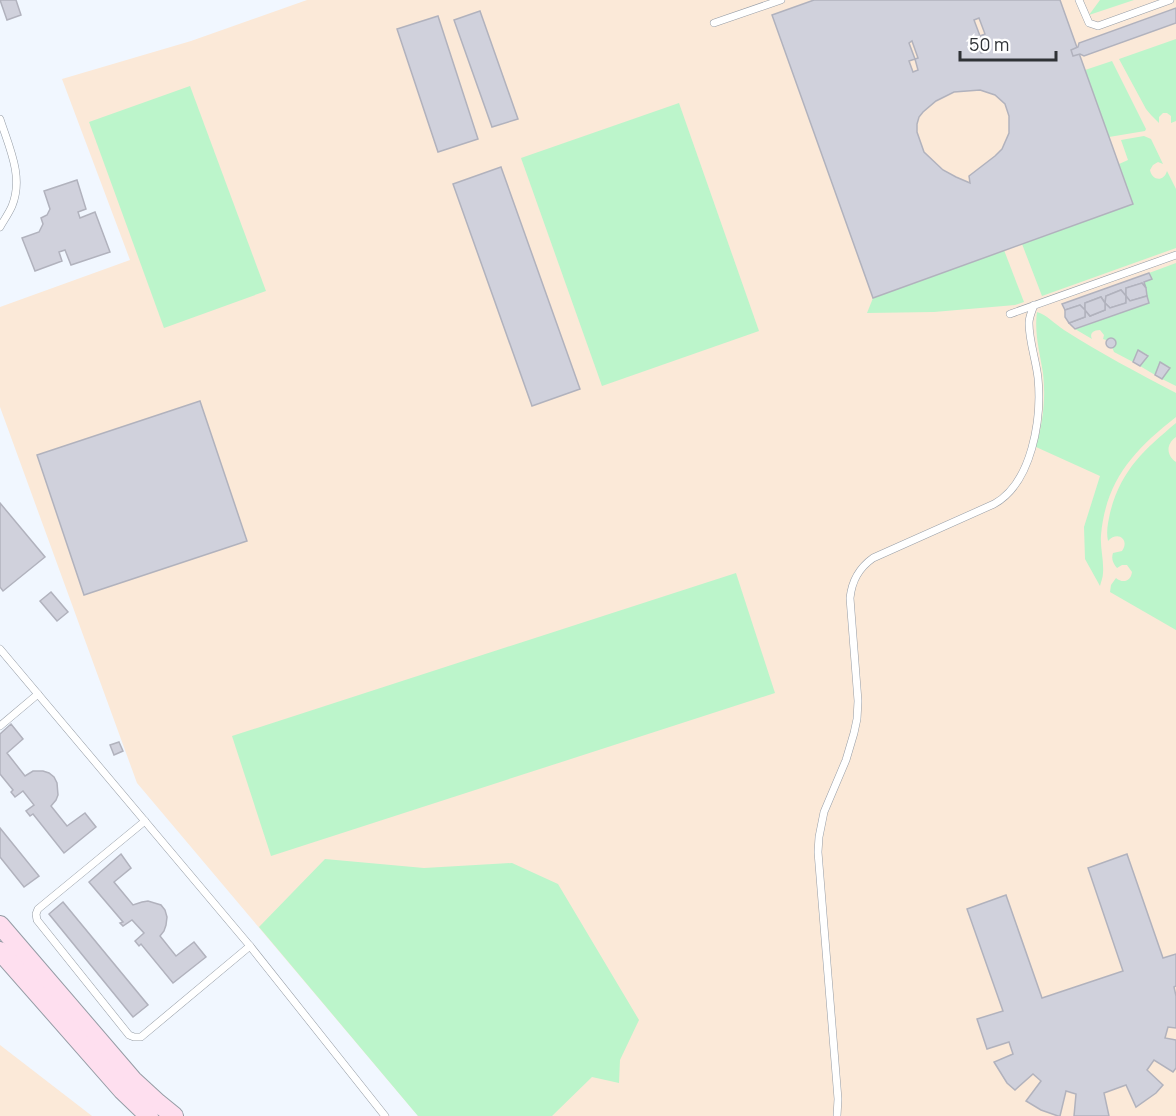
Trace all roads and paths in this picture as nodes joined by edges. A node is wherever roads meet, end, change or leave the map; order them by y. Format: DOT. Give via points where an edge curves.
graph roads {
  1 [pos="782,0"];
  2 [pos="1079,0"];
  3 [pos="1170,0"];
  4 [pos="714,23"];
  5 [pos="0,119"];
  6 [pos="0,227"];
  7 [pos="1176,255"];
  8 [pos="1035,305"];
  9 [pos="1010,314"];
  10 [pos="0,649"];
  11 [pos="38,694"];
  12 [pos="0,726"];
  13 [pos="145,820"];
  14 [pos="0,925"];
  15 [pos="250,946"];
  16 [pos="0,951"];
  17 [pos="149,1116"];
  18 [pos="174,1116"];
  19 [pos="386,1116"];
  20 [pos="837,1116"];
  1 -- 4 [label="lane"];
  2 -- 3 [label="lane" via="1089,23 1098,26"];
  5 -- 6 [label="lane" via="17,179 12,206"];
  7 -- 8 [label="lane"];
  8 -- 9 [label="lane"];
  8 -- 20 [label="lane" via="1029,324 1038,376 1038,418 1032,446 1015,485 994,504 873,558 861,568 851,590 857,719 846,760 824,812 818,852"];
  10 -- 11 [label="lane"];
  11 -- 12 [label="lane"];
  11 -- 13 [label="lane"];
  13 -- 15 [label="lane"];
  13 -- 15 [label="lane" via="36,914 129,1035 141,1037"];
  14 -- 18 [label="main road" via="133,1080"];
  15 -- 19 [label="lane"];
  16 -- 17 [label="main road"];
}
